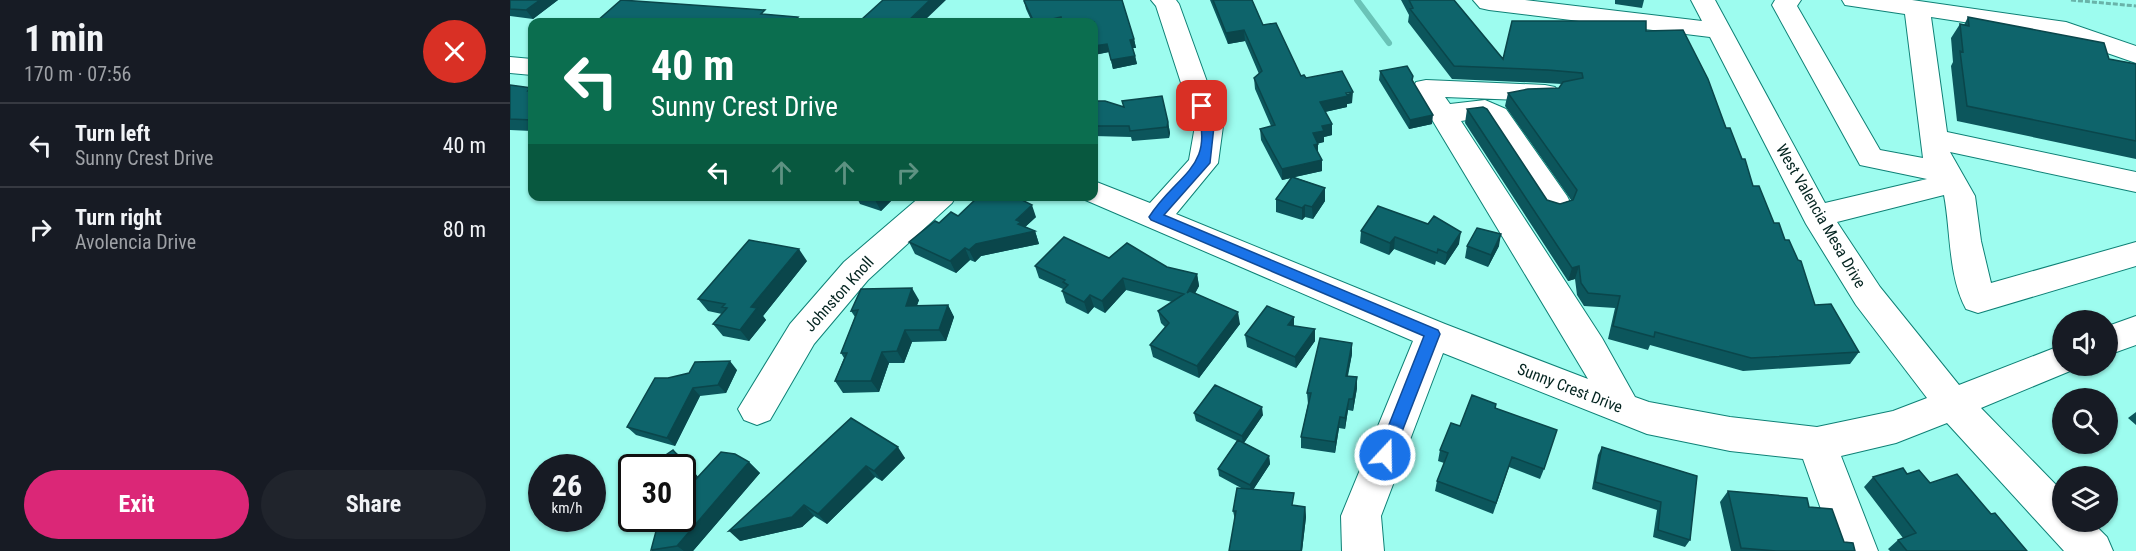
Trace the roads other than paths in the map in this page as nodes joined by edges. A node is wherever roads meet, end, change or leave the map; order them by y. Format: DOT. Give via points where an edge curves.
graph roads {
  1 [pos="1163,0"];
  2 [pos="1485,0"];
  3 [pos="1703,0"];
  4 [pos="1789,0"];
  5 [pos="1854,0"];
  6 [pos="1509,2"];
  7 [pos="1917,8"];
  8 [pos="1719,32"];
  9 [pos="2136,55"];
  10 [pos="510,65"];
  11 [pos="528,67"];
  12 [pos="1545,93"];
  13 [pos="1443,114"];
  14 [pos="1934,139"];
  15 [pos="1534,172"];
  16 [pos="1949,177"];
  17 [pos="2136,182"];
  18 [pos="1487,184"];
  19 [pos="1098,194"];
  20 [pos="936,201"];
  21 [pos="1556,204"];
  22 [pos="1817,216"];
  23 [pos="1156,217"];
  24 [pos="2136,254"];
  25 [pos="1433,334"];
  26 [pos="2052,363"];
  27 [pos="1953,404"];
  28 [pos="1622,408"];
  29 [pos="757,409"];
  30 [pos="1817,444"];
  31 [pos="2052,508"];
  32 [pos="2074,532"];
  33 [pos="1363,551"];
  34 [pos="1857,551"];
  35 [pos="2092,551"];
  1 -- 23 [label="street" via="1209,126 1203,163"];
  2 -- 6 [label="street"];
  3 -- 8 [label="street, West Valencia Mesa Drive"];
  4 -- 16 [label="street" via="1784,5 1870,158"];
  5 -- 7 [label="street"];
  6 -- 8 [label="street"];
  7 -- 9 [label="street" via="2066,30"];
  7 -- 14 [label="street"];
  8 -- 22 [label="street, West Valencia Mesa Drive"];
  10 -- 11 [label="street"];
  12 -- 13 [label="street" via="1426,88"];
  13 -- 15 [label="street" via="1485,109 1496,115"];
  13 -- 18 [label="street"];
  14 -- 16 [label="street" via="1936,154"];
  14 -- 17 [label="street"];
  15 -- 18 [label="street"];
  15 -- 21 [label="street"];
  16 -- 22 [label="street"];
  16 -- 24 [label="street" via="1960,196 1978,300"];
  18 -- 28 [label="street" via="1590,348"];
  19 -- 23 [label="street, Sunny Crest Drive"];
  20 -- 29 [label="street, Johnston Knoll" via="849,280 802,334"];
  22 -- 27 [label="street, West Valencia Mesa Drive" via="1868,296"];
  23 -- 25 [label="street, Sunny Crest Drive"];
  25 -- 28 [label="street, Sunny Crest Drive"];
  25 -- 33 [label="street" via="1361,516"];
  26 -- 27 [label="street, Sunny Crest Drive"];
  27 -- 30 [label="street, Sunny Crest Drive" via="1896,427"];
  27 -- 31 [label="street, West Valencia Mesa Drive"];
  28 -- 30 [label="street, Sunny Crest Drive" via="1647,418 1730,434"];
  30 -- 34 [label="street"];
  32 -- 35 [label="street, West Valencia Mesa Drive"];
}
